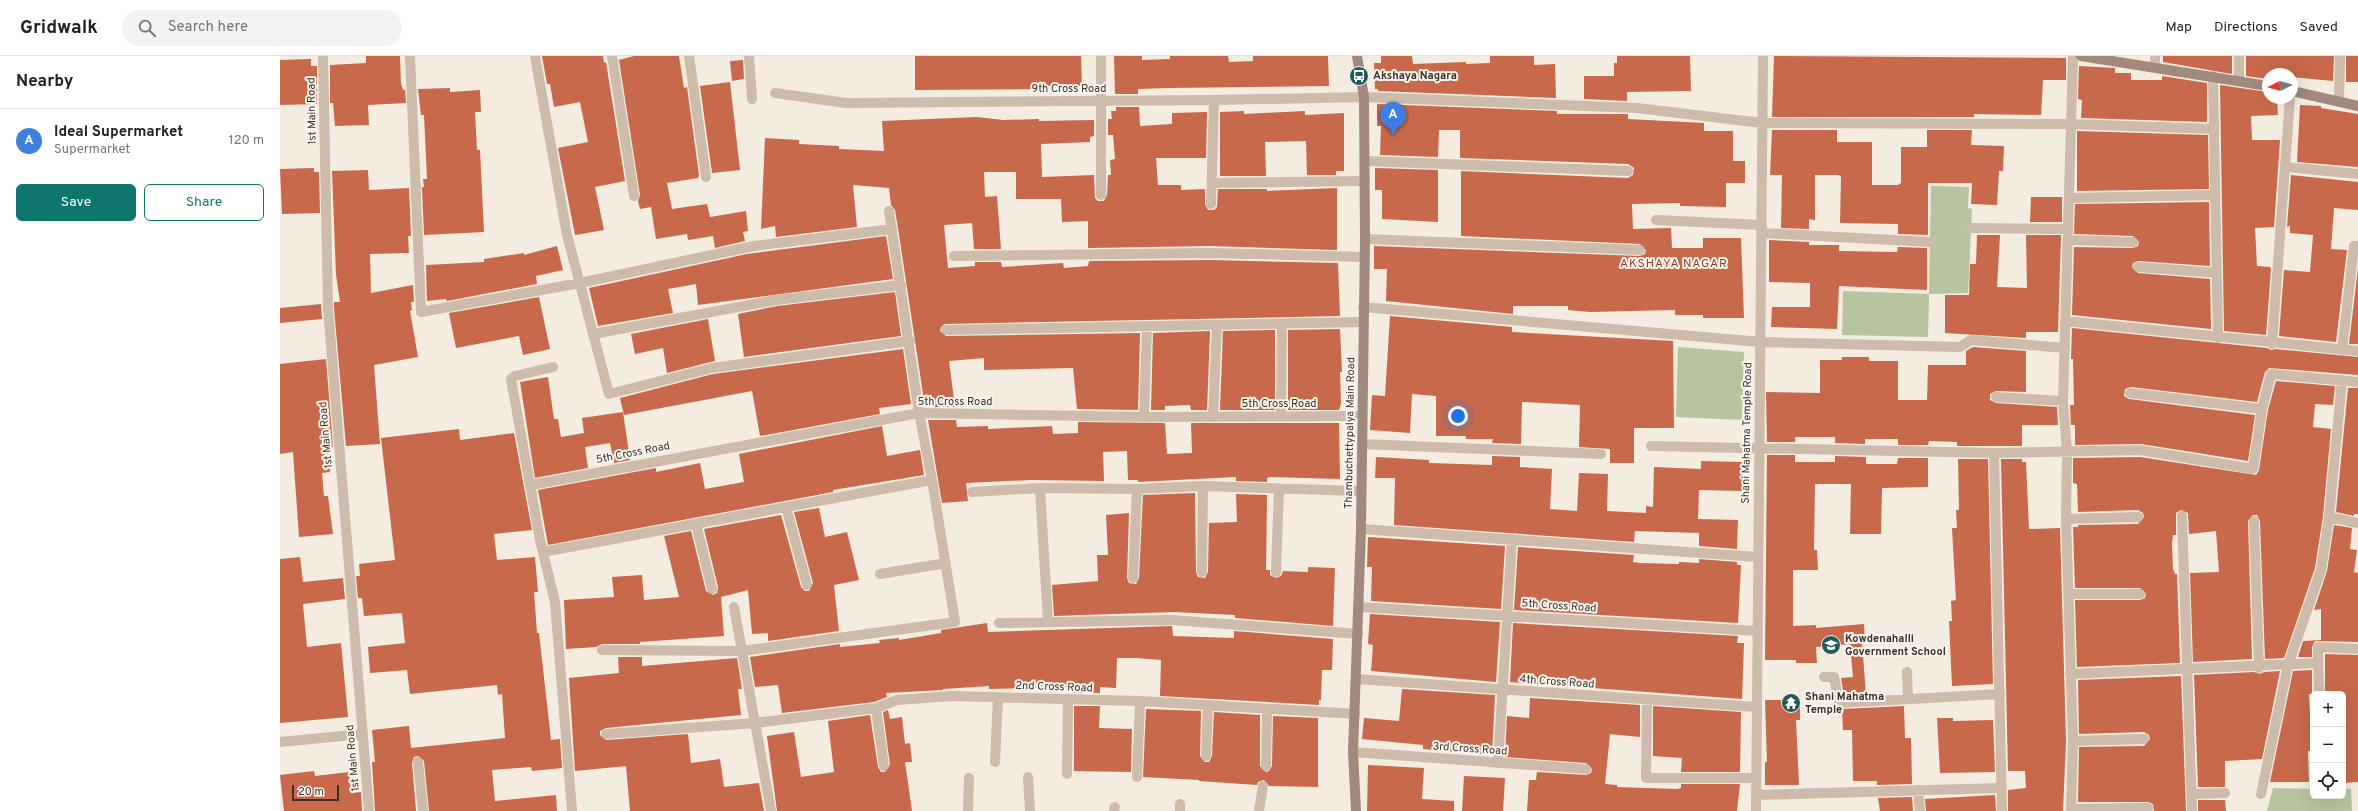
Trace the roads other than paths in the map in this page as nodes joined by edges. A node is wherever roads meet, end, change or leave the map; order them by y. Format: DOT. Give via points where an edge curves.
graph roads {
  1 [pos="323,56"];
  2 [pos="410,56"];
  3 [pos="535,56"];
  4 [pos="612,56"];
  5 [pos="689,56"];
  6 [pos="749,56"];
  7 [pos="1101,56"];
  8 [pos="1357,56"];
  9 [pos="1763,56"];
  10 [pos="2073,56"];
  11 [pos="2081,56"];
  12 [pos="2155,56"];
  13 [pos="2239,56"];
  14 [pos="2340,56"];
  15 [pos="2155,67"];
  16 [pos="2213,76"];
  17 [pos="2238,80"];
  18 [pos="2262,85"];
  19 [pos="2298,92"];
  20 [pos="775,93"];
  21 [pos="1364,97"];
  22 [pos="752,99"];
  23 [pos="1100,100"];
  24 [pos="1214,100"];
  25 [pos="2339,101"];
  26 [pos="2290,104"];
  27 [pos="2358,106"];
  28 [pos="1762,123"];
  29 [pos="2070,124"];
  30 [pos="2214,128"];
  31 [pos="1364,161"];
  32 [pos="2285,167"];
  33 [pos="1628,171"];
  34 [pos="2358,174"];
  35 [pos="706,177"];
  36 [pos="1365,181"];
  37 [pos="1212,183"];
  38 [pos="1101,195"];
  39 [pos="2215,195"];
  40 [pos="634,196"];
  41 [pos="2069,198"];
  42 [pos="1211,204"];
  43 [pos="889,211"];
  44 [pos="1656,220"];
  45 [pos="1971,228"];
  46 [pos="892,229"];
  47 [pos="1762,229"];
  48 [pos="2068,229"];
  49 [pos="1365,239"];
  50 [pos="2069,240"];
  51 [pos="1930,242"];
  52 [pos="2133,242"];
  53 [pos="2358,246"];
  54 [pos="1640,250"];
  55 [pos="954,256"];
  56 [pos="1364,257"];
  57 [pos="2138,267"];
  58 [pos="2217,273"];
  59 [pos="580,283"];
  60 [pos="901,285"];
  61 [pos="1363,306"];
  62 [pos="2065,321"];
  63 [pos="1363,322"];
  64 [pos="1282,324"];
  65 [pos="1217,325"];
  66 [pos="1147,326"];
  67 [pos="946,330"];
  68 [pos="593,334"];
  69 [pos="2218,338"];
  70 [pos="910,341"];
  71 [pos="1760,342"];
  72 [pos="2272,344"];
  73 [pos="2065,348"];
  74 [pos="2342,350"];
  75 [pos="2358,351"];
  76 [pos="553,367"];
  77 [pos="2342,380"];
  78 [pos="2358,382"];
  79 [pos="2130,393"];
  80 [pos="1996,397"];
  81 [pos="2063,401"];
  82 [pos="2262,409"];
  83 [pos="919,413"];
  84 [pos="1281,416"];
  85 [pos="1362,416"];
  86 [pos="1144,417"];
  87 [pos="1213,417"];
  88 [pos="1362,444"];
  89 [pos="1651,446"];
  90 [pos="1759,449"];
  91 [pos="2067,452"];
  92 [pos="1994,453"];
  93 [pos="1601,454"];
  94 [pos="932,480"];
  95 [pos="531,485"];
  96 [pos="1203,486"];
  97 [pos="1040,488"];
  98 [pos="1279,488"];
  99 [pos="1137,489"];
  100 [pos="1360,491"];
  101 [pos="972,492"];
  102 [pos="786,507"];
  103 [pos="2182,516"];
  104 [pos="2138,517"];
  105 [pos="2329,517"];
  106 [pos="2066,519"];
  107 [pos="2254,521"];
  108 [pos="2358,523"];
  109 [pos="696,524"];
  110 [pos="1361,529"];
  111 [pos="1512,539"];
  112 [pos="544,552"];
  113 [pos="1758,557"];
  114 [pos="946,563"];
  115 [pos="1202,572"];
  116 [pos="1276,572"];
  117 [pos="880,574"];
  118 [pos="1133,578"];
  119 [pos="807,585"];
  120 [pos="712,589"];
  121 [pos="2069,594"];
  122 [pos="2140,594"];
  123 [pos="734,607"];
  124 [pos="1358,607"];
  125 [pos="1508,615"];
  126 [pos="1048,622"];
  127 [pos="999,623"];
  128 [pos="1757,631"];
  129 [pos="1358,634"];
  130 [pos="2358,648"];
  131 [pos="602,650"];
  132 [pos="742,651"];
  133 [pos="2318,663"];
  134 [pos="2288,665"];
  135 [pos="2259,668"];
  136 [pos="2187,669"];
  137 [pos="1908,672"];
  138 [pos="2070,674"];
  139 [pos="1824,677"];
  140 [pos="1356,679"];
  141 [pos="1503,690"];
  142 [pos="2319,691"];
  143 [pos="2000,694"];
  144 [pos="998,697"];
  145 [pos="1068,699"];
  146 [pos="1908,699"];
  147 [pos="1140,701"];
  148 [pos="1647,701"];
  149 [pos="1208,705"];
  150 [pos="1756,707"];
  151 [pos="876,708"];
  152 [pos="1267,710"];
  153 [pos="1355,714"];
  154 [pos="755,723"];
  155 [pos="363,734"];
  156 [pos="606,734"];
  157 [pos="2144,739"];
  158 [pos="280,742"];
  159 [pos="2073,742"];
  160 [pos="1353,752"];
  161 [pos="1206,756"];
  162 [pos="418,762"];
  163 [pos="995,762"];
  164 [pos="1498,763"];
  165 [pos="884,766"];
  166 [pos="1266,766"];
  167 [pos="1586,769"];
  168 [pos="1067,774"];
  169 [pos="1137,777"];
  170 [pos="969,778"];
  171 [pos="1028,778"];
  172 [pos="1756,778"];
  173 [pos="1263,786"];
  174 [pos="2002,788"];
  175 [pos="1918,790"];
  176 [pos="2225,793"];
  177 [pos="2192,794"];
  178 [pos="2261,794"];
  179 [pos="1756,795"];
  180 [pos="2148,808"];
  181 [pos="2072,810"];
  182 [pos="369,811"];
  183 [pos="423,811"];
  184 [pos="572,811"];
  185 [pos="771,811"];
  186 [pos="968,811"];
  187 [pos="1030,811"];
  188 [pos="1260,811"];
  189 [pos="1356,811"];
  190 [pos="1756,811"];
  191 [pos="1920,811"];
  192 [pos="2002,811"];
  193 [pos="2192,811"];
  1 -- 155 [label="street, 1st Main Road" via="328,308"];
  2 -- 59 [label="street" via="421,312"];
  3 -- 59 [label="street" via="567,235"];
  4 -- 40 [label="street"];
  5 -- 35 [label="street"];
  6 -- 22 [label="street"];
  7 -- 23 [label="street"];
  8 -- 21 [label="main road, Thambuchettypalya Main Road"];
  9 -- 28 [label="street, Shani Mahatma Temple Road"];
  10 -- 29 [label="street"];
  11 -- 15 [label="main road"];
  12 -- 15 [label="street"];
  13 -- 17 [label="street"];
  14 -- 25 [label="street"];
  15 -- 16 [label="main road"];
  16 -- 17 [label="main road"];
  16 -- 30 [label="street"];
  17 -- 18 [label="main road"];
  19 -- 25 [label="main road"];
  20 -- 23 [label="street, 9th Cross Road" via="846,103"];
  21 -- 24 [label="street, 9th Cross Road"];
  21 -- 28 [label="street, 9th Cross Road" via="1637,108"];
  21 -- 31 [label="main road, Thambuchettypalya Main Road"];
  23 -- 24 [label="street, 9th Cross Road"];
  23 -- 38 [label="street"];
  24 -- 37 [label="street"];
  25 -- 27 [label="main road"];
  26 -- 32 [label="street"];
  28 -- 29 [label="street, 9th Cross Road"];
  28 -- 47 [label="street, Shani Mahatma Temple Road"];
  29 -- 30 [label="street, 9th Cross Road"];
  29 -- 41 [label="street"];
  30 -- 39 [label="street"];
  31 -- 33 [label="street"];
  31 -- 36 [label="main road, Thambuchettypalya Main Road"];
  32 -- 34 [label="street"];
  32 -- 72 [label="street"];
  36 -- 37 [label="street"];
  36 -- 49 [label="main road, Thambuchettypalya Main Road"];
  37 -- 42 [label="street"];
  39 -- 41 [label="street"];
  39 -- 58 [label="street"];
  41 -- 48 [label="street"];
  43 -- 46 [label="street"];
  44 -- 47 [label="street"];
  45 -- 48 [label="street"];
  46 -- 59 [label="street" via="754,246"];
  46 -- 60 [label="street"];
  47 -- 51 [label="street"];
  47 -- 71 [label="street, Shani Mahatma Temple Road"];
  48 -- 50 [label="street"];
  49 -- 54 [label="street"];
  49 -- 56 [label="main road, Thambuchettypalya Main Road"];
  50 -- 52 [label="street"];
  50 -- 62 [label="street"];
  53 -- 74 [label="street" via="2354,246"];
  55 -- 56 [label="street" via="1210,253"];
  56 -- 61 [label="main road, Thambuchettypalya Main Road"];
  57 -- 58 [label="street"];
  58 -- 69 [label="street"];
  59 -- 68 [label="street"];
  60 -- 68 [label="street" via="776,300"];
  60 -- 70 [label="street"];
  61 -- 63 [label="main road, Thambuchettypalya Main Road"];
  61 -- 71 [label="street"];
  62 -- 69 [label="street"];
  62 -- 73 [label="street"];
  63 -- 64 [label="street"];
  63 -- 85 [label="main road, Thambuchettypalya Main Road"];
  64 -- 65 [label="street"];
  64 -- 84 [label="street"];
  65 -- 66 [label="street"];
  65 -- 87 [label="street"];
  66 -- 67 [label="street"];
  66 -- 86 [label="street"];
  68 -- 70 [label="street" via="609,394 712,368"];
  69 -- 72 [label="street"];
  70 -- 83 [label="street"];
  71 -- 73 [label="street" via="1960,347 1971,340"];
  71 -- 90 [label="street, Shani Mahatma Temple Road"];
  72 -- 74 [label="street"];
  73 -- 81 [label="street"];
  74 -- 75 [label="street"];
  76 -- 95 [label="street" via="511,379"];
  77 -- 78 [label="street"];
  77 -- 82 [label="street" via="2271,374"];
  77 -- 105 [label="street"];
  79 -- 82 [label="street"];
  80 -- 81 [label="street"];
  81 -- 91 [label="street"];
  82 -- 91 [label="street" via="2253,469 2140,450"];
  83 -- 86 [label="street, 5th Cross Road"];
  83 -- 94 [label="street"];
  83 -- 95 [label="street, 5th Cross Road"];
  84 -- 85 [label="street, 5th Cross Road"];
  84 -- 87 [label="street, 5th Cross Road"];
  85 -- 88 [label="main road, Thambuchettypalya Main Road"];
  86 -- 87 [label="street, 5th Cross Road"];
  88 -- 93 [label="street"];
  88 -- 100 [label="main road, Thambuchettypalya Main Road"];
  89 -- 90 [label="street"];
  90 -- 92 [label="street"];
  90 -- 113 [label="street, Shani Mahatma Temple Road"];
  91 -- 92 [label="street"];
  91 -- 106 [label="street"];
  92 -- 143 [label="street"];
  94 -- 102 [label="street"];
  94 -- 114 [label="street"];
  95 -- 112 [label="street"];
  96 -- 98 [label="street"];
  96 -- 99 [label="street"];
  96 -- 115 [label="street"];
  97 -- 99 [label="street"];
  97 -- 101 [label="street"];
  97 -- 126 [label="street"];
  98 -- 100 [label="street"];
  98 -- 116 [label="street"];
  99 -- 118 [label="street"];
  100 -- 110 [label="main road, Thambuchettypalya Main Road"];
  102 -- 109 [label="street"];
  102 -- 119 [label="street"];
  103 -- 136 [label="street"];
  104 -- 106 [label="street"];
  105 -- 108 [label="street"];
  105 -- 134 [label="street" via="2320,570"];
  106 -- 121 [label="street"];
  107 -- 135 [label="street"];
  109 -- 112 [label="street"];
  109 -- 120 [label="street"];
  110 -- 111 [label="street"];
  110 -- 124 [label="main road, Thambuchettypalya Main Road"];
  111 -- 113 [label="street"];
  111 -- 125 [label="street"];
  112 -- 184 [label="street" via="555,602"];
  113 -- 128 [label="street, Shani Mahatma Temple Road"];
  114 -- 117 [label="street"];
  114 -- 132 [label="street" via="955,622"];
  121 -- 122 [label="street"];
  121 -- 138 [label="street"];
  123 -- 132 [label="street"];
  124 -- 125 [label="street, 5th Cross Road"];
  124 -- 129 [label="main road, Thambuchettypalya Main Road"];
  125 -- 128 [label="street, 5th Cross Road"];
  125 -- 141 [label="street"];
  126 -- 127 [label="street"];
  126 -- 129 [label="street" via="1172,620"];
  128 -- 150 [label="street, Shani Mahatma Temple Road"];
  129 -- 140 [label="main road, Thambuchettypalya Main Road"];
  130 -- 133 [label="street" via="2318,647"];
  131 -- 132 [label="street"];
  132 -- 154 [label="street"];
  133 -- 134 [label="street"];
  133 -- 142 [label="street"];
  134 -- 135 [label="street"];
  134 -- 178 [label="street"];
  135 -- 136 [label="street"];
  136 -- 138 [label="street"];
  136 -- 177 [label="street"];
  137 -- 146 [label="street"];
  138 -- 159 [label="street"];
  139 -- 146 [label="street" via="1834,677 1839,703"];
  140 -- 141 [label="street, 4th Cross Road"];
  140 -- 153 [label="main road, Thambuchettypalya Main Road"];
  141 -- 148 [label="street, 4th Cross Road"];
  141 -- 164 [label="street"];
  143 -- 146 [label="street"];
  143 -- 174 [label="street"];
  144 -- 145 [label="street, 2nd Cross Road"];
  144 -- 151 [label="street, 2nd Cross Road" via="953,696 897,700"];
  144 -- 163 [label="street"];
  145 -- 147 [label="street, 2nd Cross Road"];
  145 -- 168 [label="street"];
  147 -- 149 [label="street, 2nd Cross Road"];
  147 -- 169 [label="street"];
  148 -- 150 [label="street, 4th Cross Road"];
  148 -- 172 [label="street" via="1646,778"];
  149 -- 152 [label="street, 2nd Cross Road"];
  149 -- 161 [label="street"];
  150 -- 172 [label="street, Shani Mahatma Temple Road"];
  151 -- 154 [label="street, 2nd Cross Road"];
  151 -- 165 [label="street"];
  152 -- 153 [label="street, 2nd Cross Road"];
  152 -- 166 [label="street"];
  153 -- 160 [label="main road, Thambuchettypalya Main Road"];
  154 -- 156 [label="street, 2nd Cross Road"];
  154 -- 185 [label="street"];
  155 -- 158 [label="street"];
  155 -- 182 [label="street, 1st Main Road"];
  157 -- 159 [label="street"];
  159 -- 181 [label="street"];
  160 -- 164 [label="street, 3rd Cross Road"];
  160 -- 189 [label="main road, Thambuchettypalya Main Road"];
  162 -- 183 [label="street"];
  164 -- 167 [label="street, 3rd Cross Road"];
  170 -- 186 [label="street"];
  171 -- 187 [label="street"];
  172 -- 179 [label="street, Shani Mahatma Temple Road"];
  173 -- 188 [label="street"];
  174 -- 175 [label="street"];
  174 -- 192 [label="street"];
  175 -- 179 [label="street"];
  175 -- 191 [label="street"];
  176 -- 177 [label="street"];
  177 -- 193 [label="street"];
  179 -- 190 [label="street, Shani Mahatma Temple Road"];
  180 -- 181 [label="street"];
}
